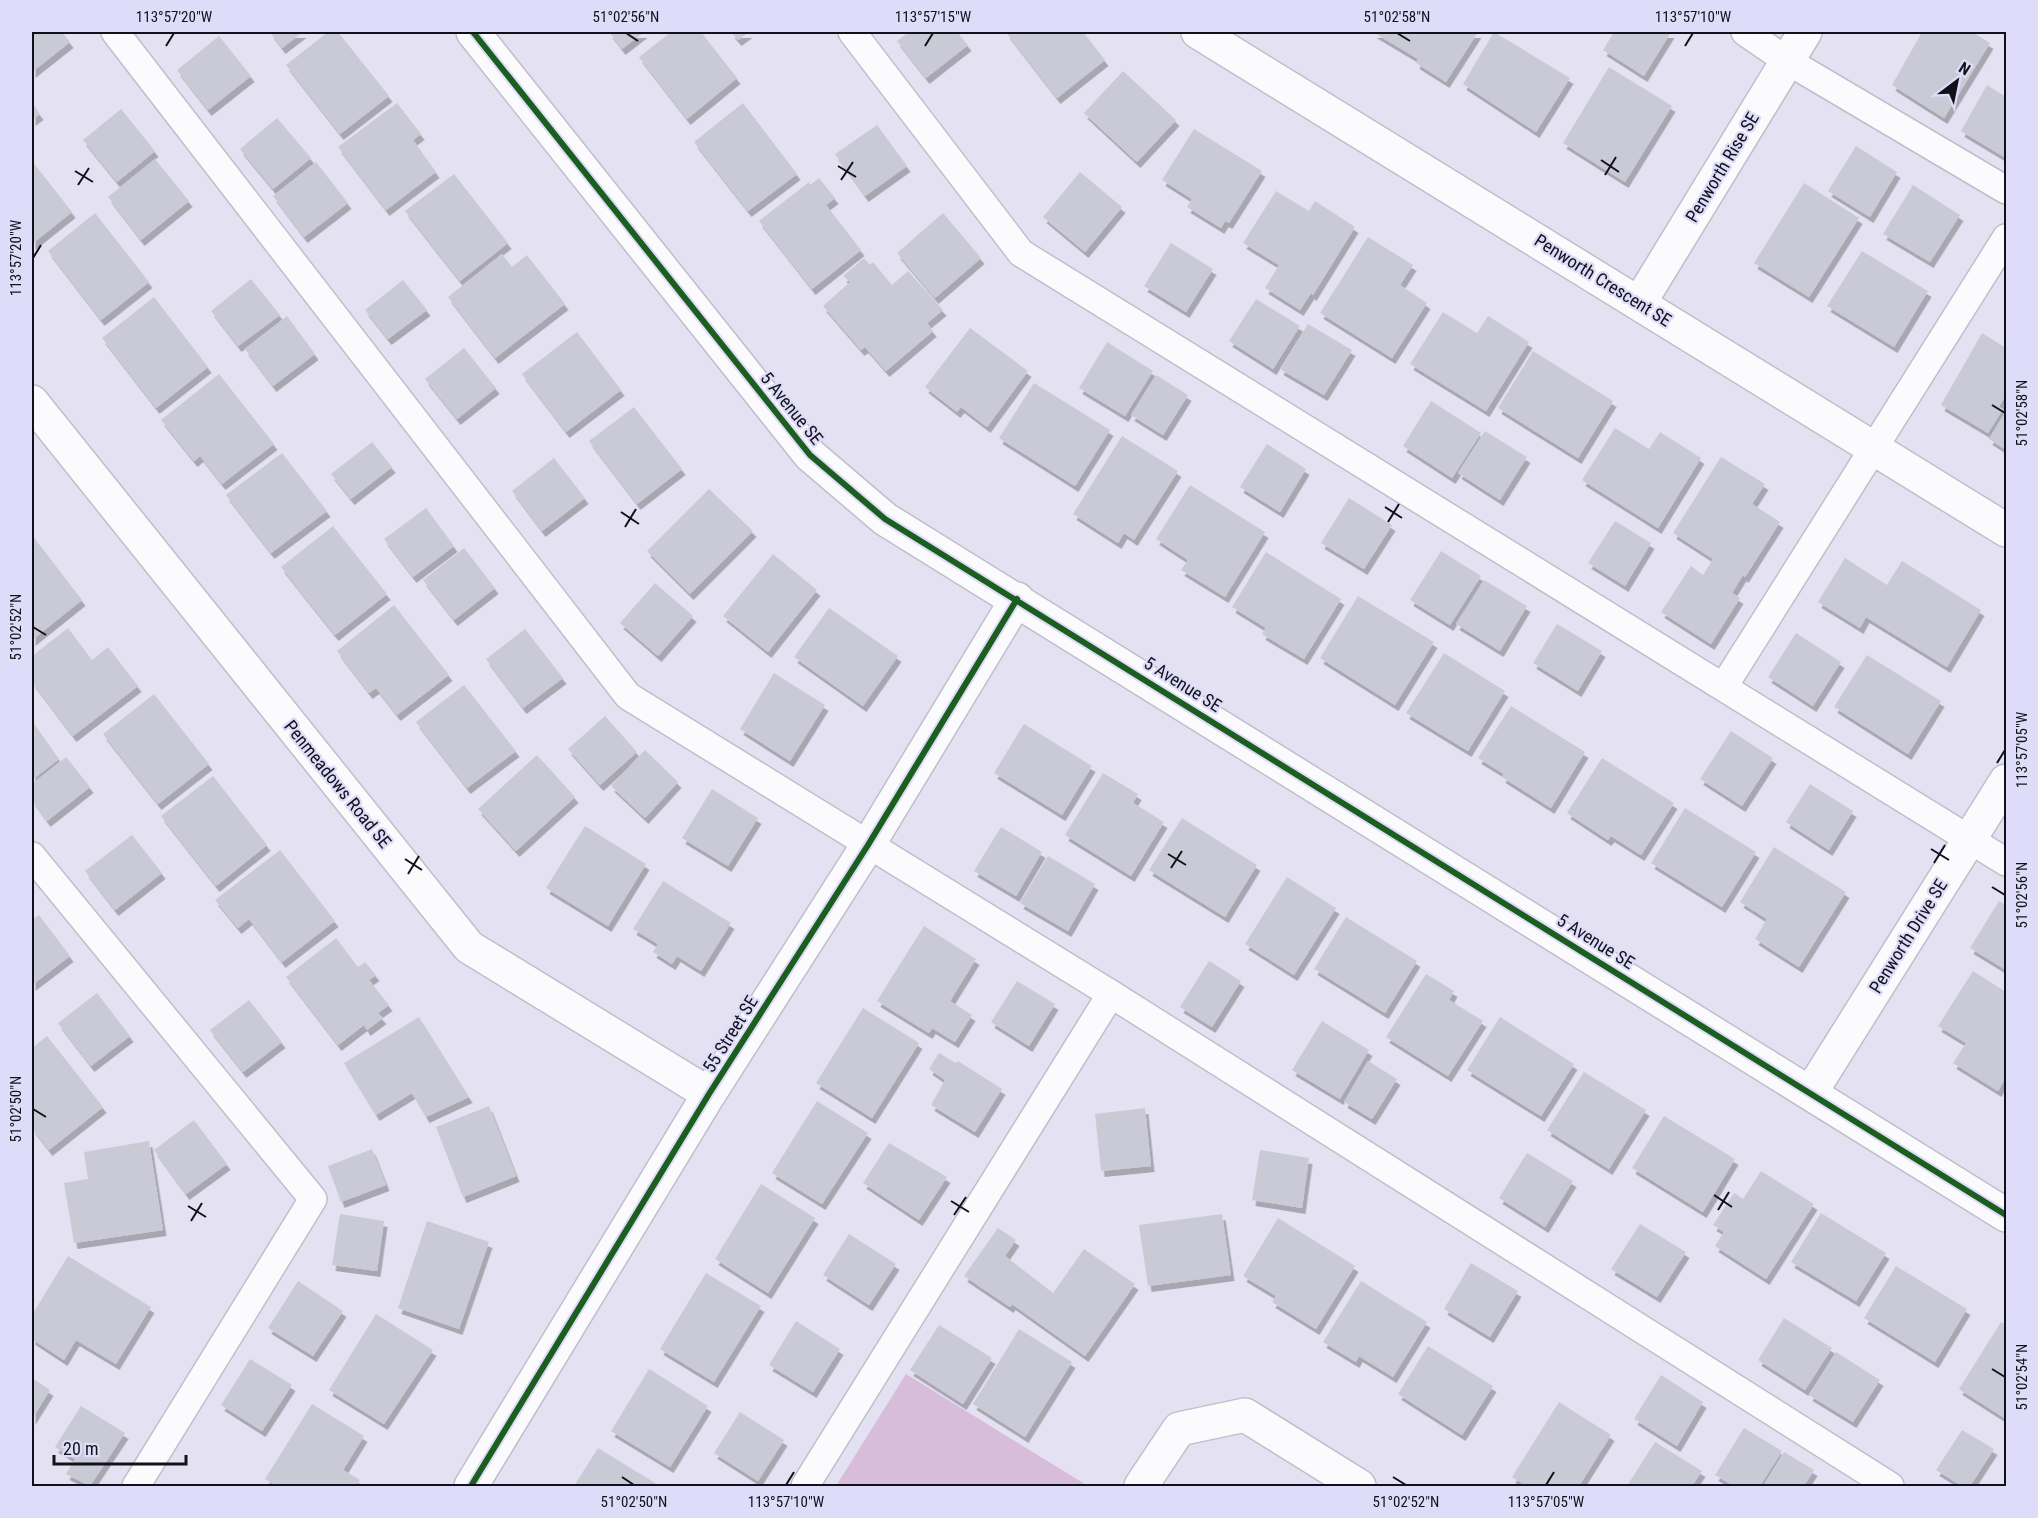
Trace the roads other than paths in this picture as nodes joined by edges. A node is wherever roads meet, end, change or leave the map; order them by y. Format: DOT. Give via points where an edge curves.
graph roads {
  1 [pos="115,32"];
  2 [pos="473,32"];
  3 [pos="852,32"];
  4 [pos="1198,32"];
  5 [pos="1745,32"];
  6 [pos="1805,32"];
  7 [pos="1786,60"];
  8 [pos="2007,190"];
  9 [pos="2007,238"];
  10 [pos="1640,302"];
  11 [pos="32,402"];
  12 [pos="1875,450"];
  13 [pos="2007,530"];
  14 [pos="1017,599"];
  15 [pos="1724,686"];
  16 [pos="2007,781"];
  17 [pos="1969,839"];
  18 [pos="868,844"];
  19 [pos="32,856"];
  20 [pos="2007,862"];
  21 [pos="1111,994"];
  22 [pos="1810,1092"];
  23 [pos="709,1094"];
  24 [pos="2007,1215"];
  25 [pos="136,1486"];
  26 [pos="471,1486"];
  27 [pos="805,1486"];
  28 [pos="1141,1486"];
  29 [pos="1359,1486"];
  30 [pos="1890,1486"];
  1 -- 18 [label="lane" via="628,696"];
  2 -- 14 [label="street, 5 Avenue SE" via="810,455 885,519"];
  3 -- 15 [label="lane" via="1021,253"];
  4 -- 10 [label="street, Penworth Crescent SE"];
  5 -- 7 [label="lane"];
  6 -- 7 [label="street, Penworth Rise SE"];
  7 -- 8 [label="lane"];
  7 -- 10 [label="street, Penworth Rise SE"];
  9 -- 12 [label="lane"];
  10 -- 12 [label="street, Penworth Crescent SE"];
  11 -- 23 [label="street, Penmeadows Road SE" via="469,947"];
  12 -- 13 [label="street, Penworth Crescent SE"];
  12 -- 15 [label="lane"];
  14 -- 18 [label="street, 55 Street SE"];
  14 -- 22 [label="street, 5 Avenue SE"];
  15 -- 17 [label="lane"];
  16 -- 17 [label="street, Penworth Drive SE"];
  17 -- 20 [label="lane"];
  17 -- 22 [label="street, Penworth Drive SE"];
  18 -- 21 [label="lane"];
  18 -- 23 [label="street, 55 Street SE"];
  19 -- 25 [label="lane" via="313,1199"];
  21 -- 27 [label="lane"];
  21 -- 30 [label="lane"];
  22 -- 24 [label="street, 5 Avenue SE"];
  23 -- 26 [label="street, 55 Street SE"];
  28 -- 29 [label="street" via="1179,1429 1245,1414"];
}
